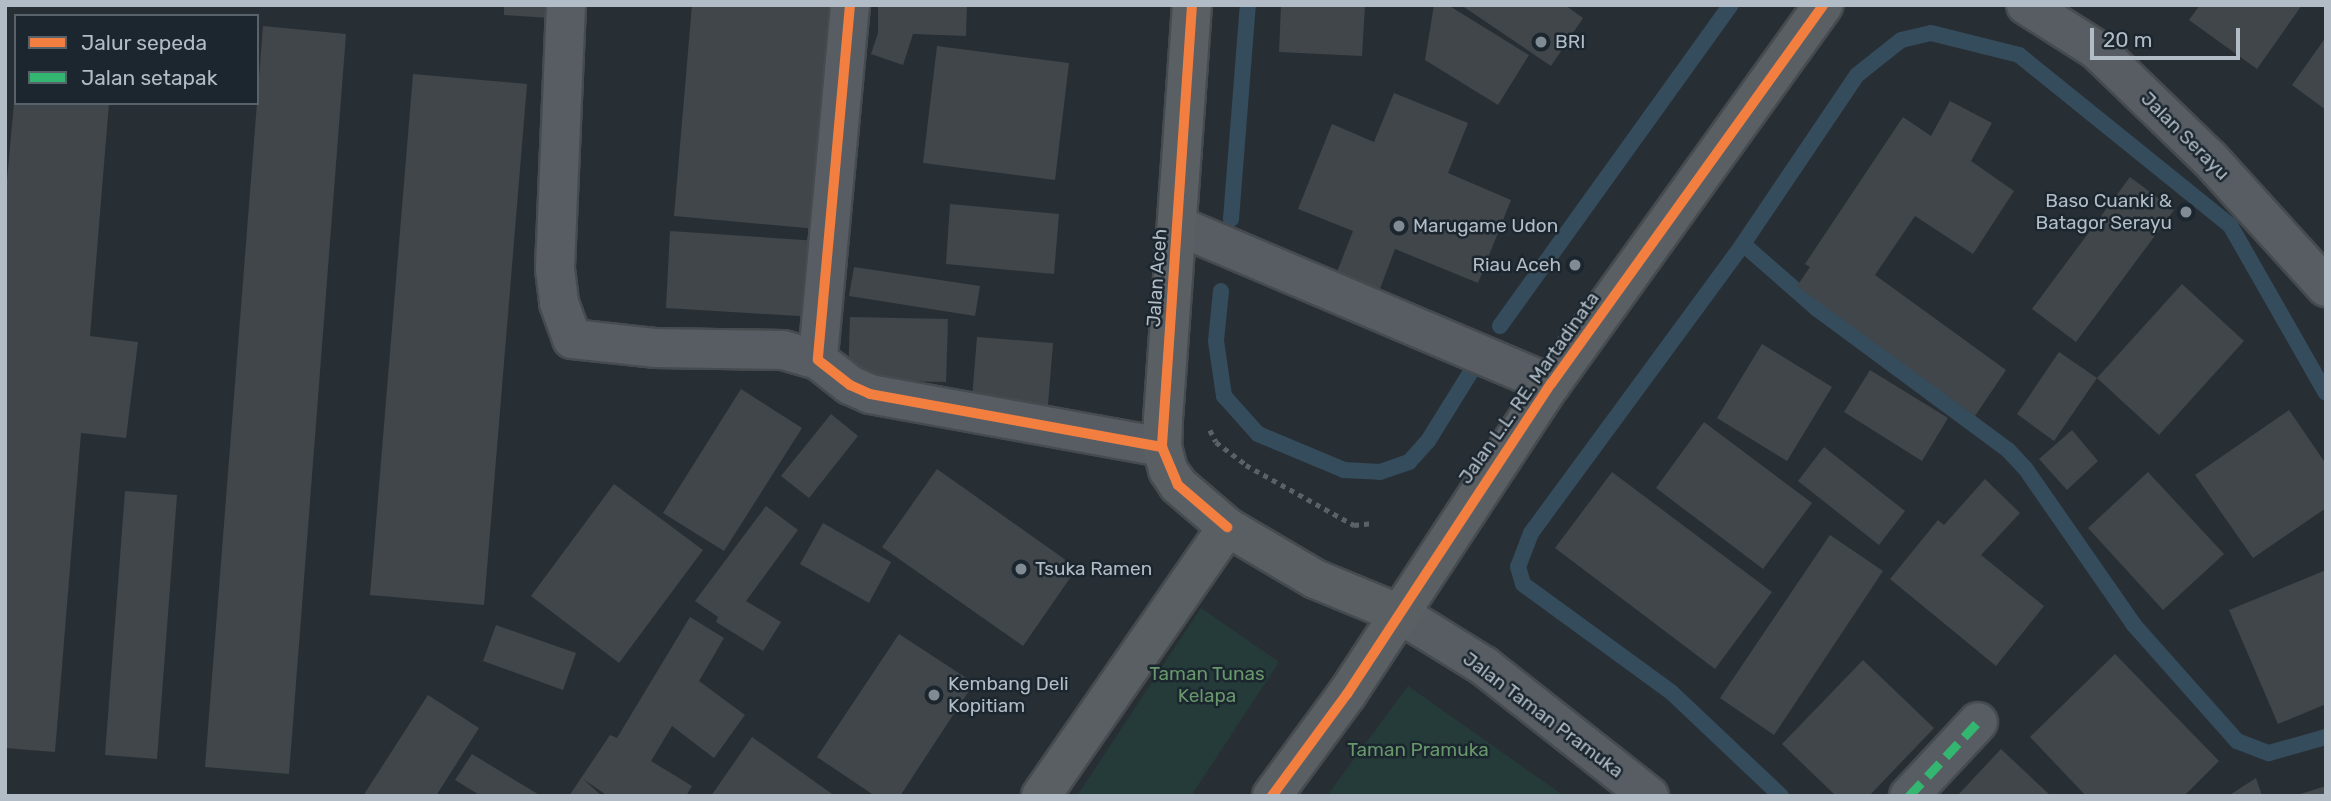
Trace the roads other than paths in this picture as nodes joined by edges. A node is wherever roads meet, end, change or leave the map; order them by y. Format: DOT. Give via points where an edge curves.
graph roads {
  1 [pos="566,5"];
  2 [pos="850,5"];
  3 [pos="1192,5"];
  4 [pos="1823,5"];
  5 [pos="2026,5"];
  6 [pos="1178,226"];
  7 [pos="2326,287"];
  8 [pos="818,360"];
  9 [pos="1551,384"];
  10 [pos="1162,447"];
  11 [pos="1227,527"];
  12 [pos="1400,614"];
  13 [pos="1978,722"];
  14 [pos="1041,796"];
  15 [pos="1272,796"];
  16 [pos="1649,796"];
  17 [pos="1909,796"];
  1 -- 8 [label="street" via="555,269 559,303 572,339 655,348 783,350"];
  2 -- 8 [label="street"];
  3 -- 6 [label="main road, Jalan Aceh"];
  4 -- 9 [label="main road, Jalan L.L. RE. Martadinata"];
  5 -- 7 [label="street, Jalan Serayu" via="2097,50 2210,159"];
  6 -- 9 [label="street"];
  6 -- 10 [label="main road, Jalan Aceh"];
  8 -- 10 [label="street" via="870,394"];
  9 -- 12 [label="main road, Jalan L.L. RE. Martadinata"];
  10 -- 11 [label="main road, Jalan Aceh" via="1178,485"];
  11 -- 12 [label="main road, Jalan Aceh" via="1315,579"];
  11 -- 14 [label="main road"];
  12 -- 15 [label="main road, Jalan L.L. RE. Martadinata"];
  12 -- 16 [label="street, Jalan Taman Pramuka" via="1484,666"];
  13 -- 17 [label="street"];
}
